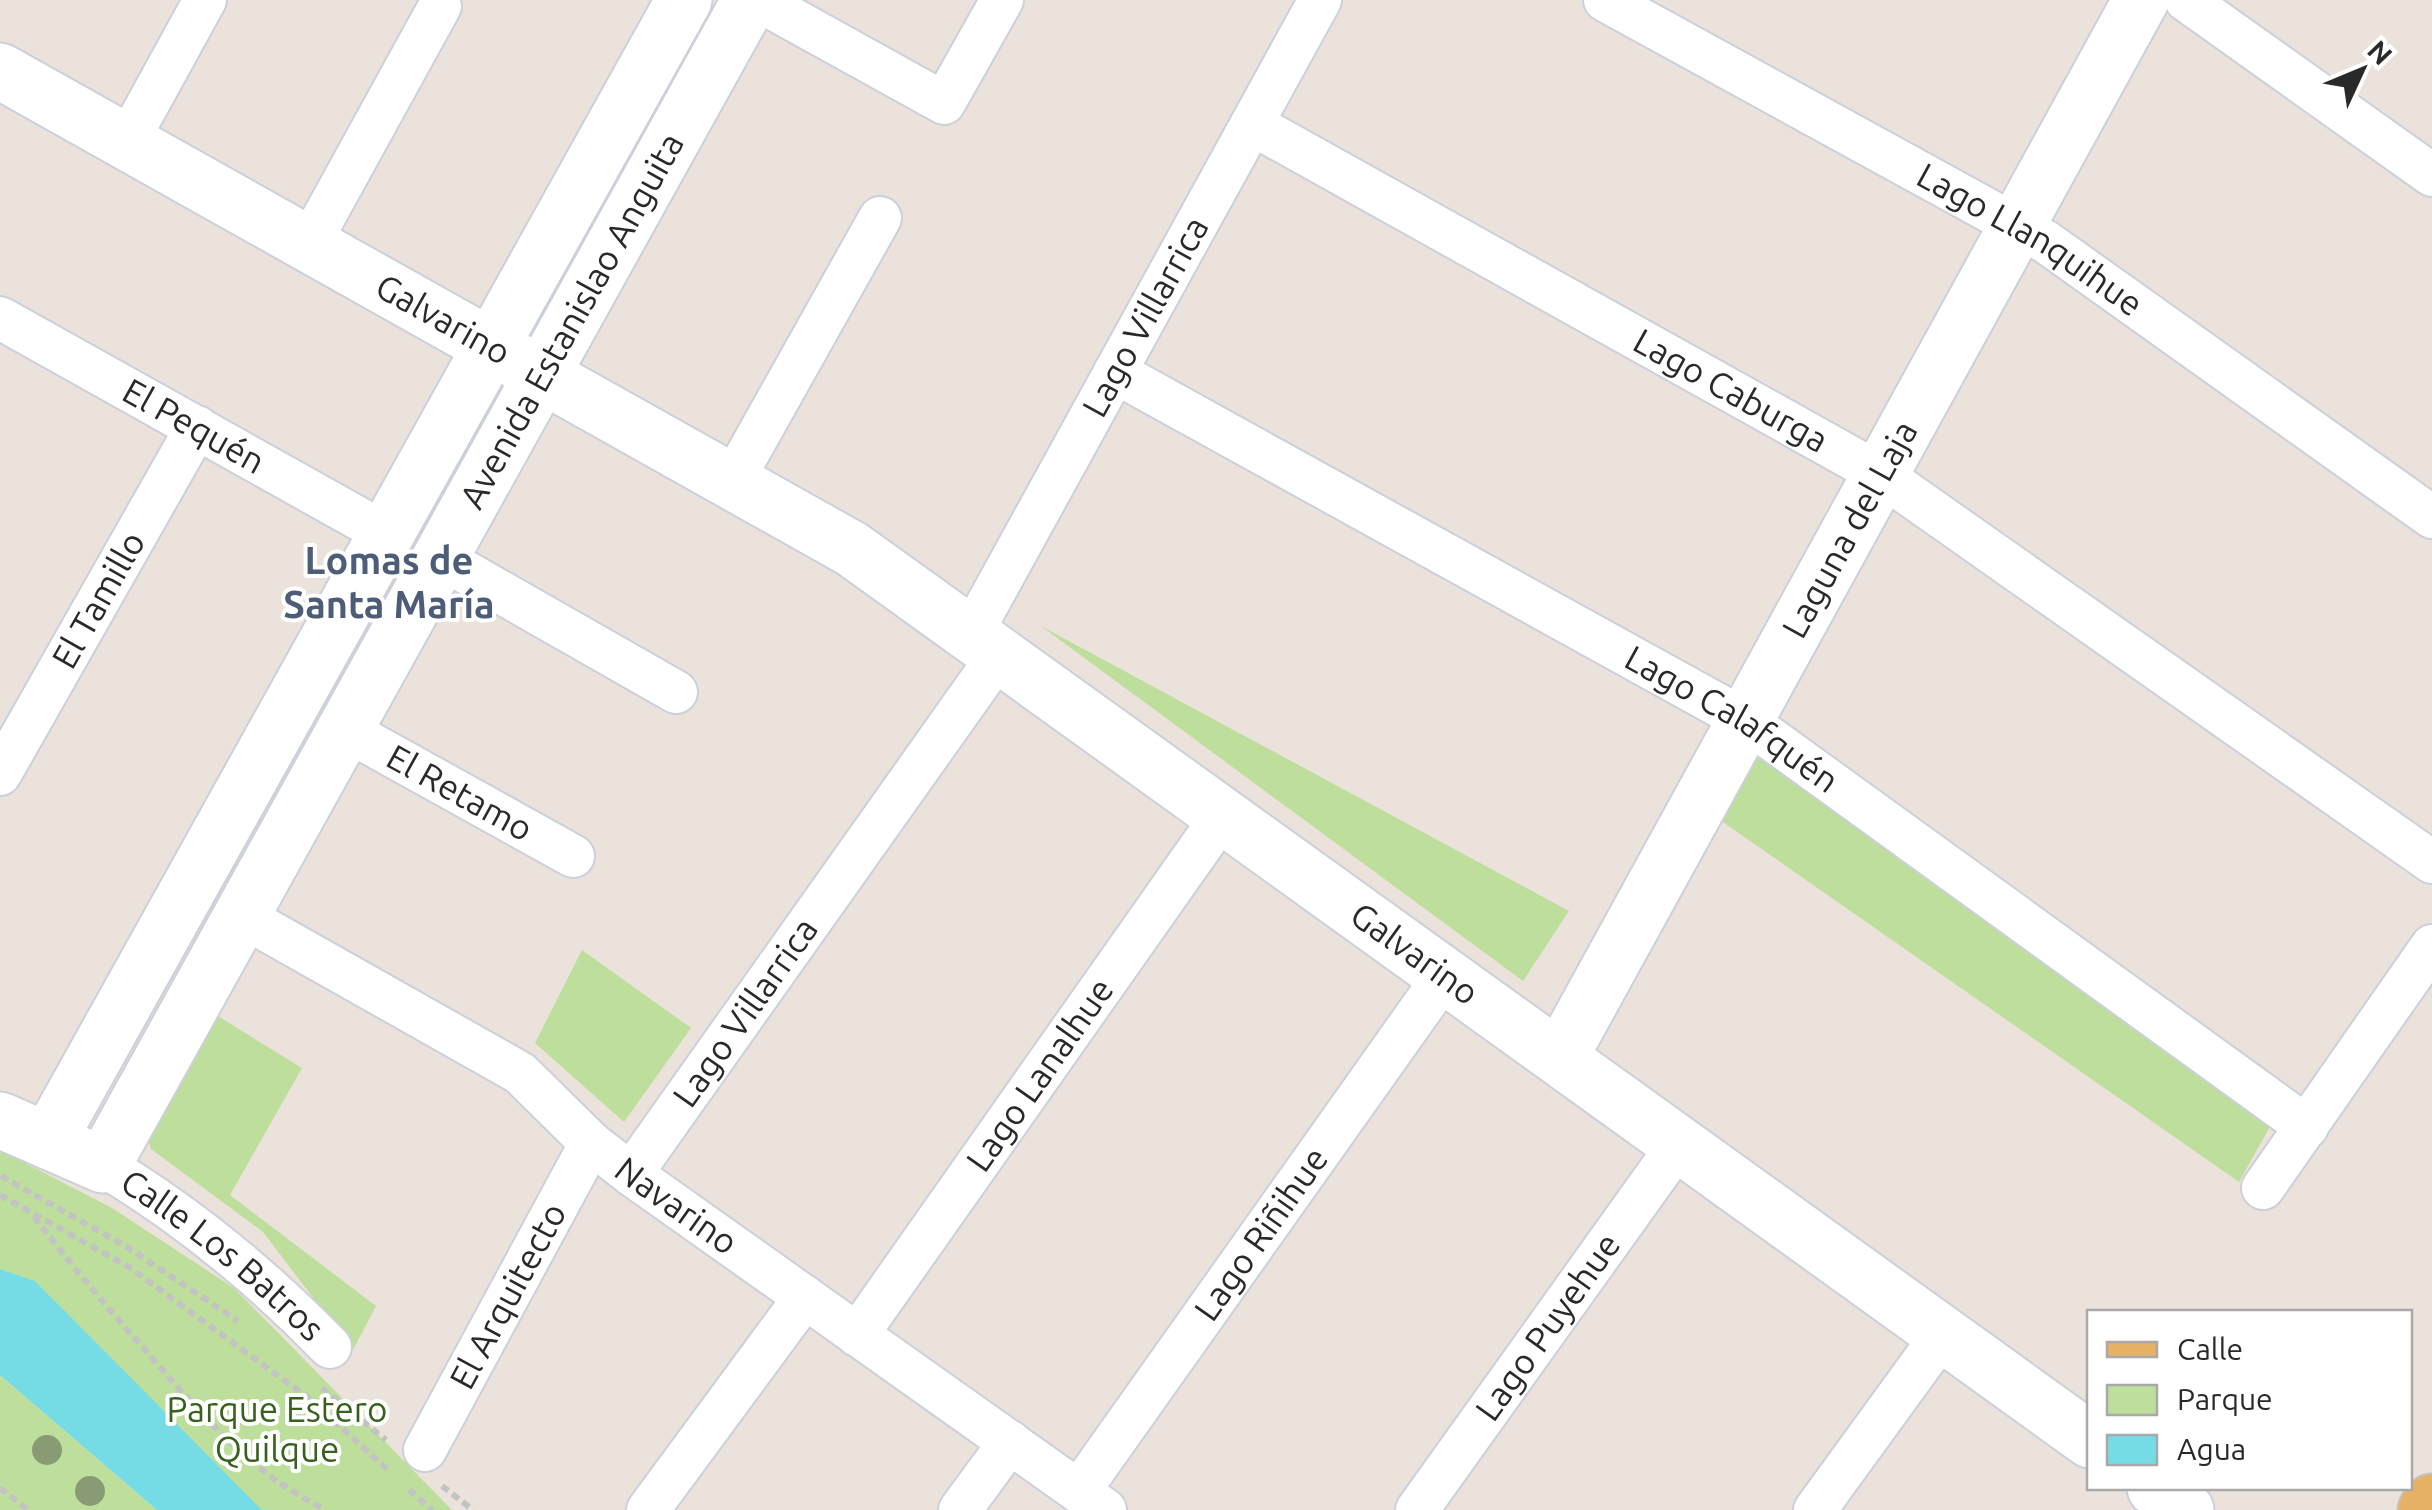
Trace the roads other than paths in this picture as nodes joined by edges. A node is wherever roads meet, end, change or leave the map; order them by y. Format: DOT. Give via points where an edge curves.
graph roads {
  1 [pos="205,0"];
  2 [pos="684,0"];
  3 [pos="750,0"];
  4 [pos="758,0"];
  5 [pos="1002,0"];
  6 [pos="1320,0"];
  7 [pos="1604,0"];
  8 [pos="2141,0"];
  9 [pos="2186,0"];
  10 [pos="440,6"];
  11 [pos="0,71"];
  12 [pos="1252,124"];
  13 [pos="127,142"];
  14 [pos="2432,175"];
  15 [pos="880,218"];
  16 [pos="2016,227"];
  17 [pos="308,244"];
  18 [pos="4,330"];
  19 [pos="492,346"];
  20 [pos="1116,372"];
  21 [pos="544,375"];
  22 [pos="197,427"];
  23 [pos="1880,474"];
  24 [pos="733,480"];
  25 [pos="2432,517"];
  26 [pos="388,535"];
  27 [pos="441,558"];
  28 [pos="985,645"];
  29 [pos="676,692"];
  30 [pos="1745,720"];
  31 [pos="346,730"];
  32 [pos="0,774"];
  33 [pos="1222,815"];
  34 [pos="572,856"];
  35 [pos="2432,862"];
  36 [pos="242,916"];
  37 [pos="2432,946"];
  38 [pos="1444,976"];
  39 [pos="1560,1056"];
  40 [pos="2307,1127"];
  41 [pos="24,1130"];
  42 [pos="592,1143"];
  43 [pos="1679,1144"];
  44 [pos="102,1165"];
  45 [pos="631,1174"];
  46 [pos="2262,1188"];
  47 [pos="805,1297"];
  48 [pos="1943,1334"];
  49 [pos="857,1335"];
  50 [pos="326,1367"];
  51 [pos="2087,1438"];
  52 [pos="1010,1442"];
  53 [pos="415,1457"];
  54 [pos="1092,1501"];
  55 [pos="2432,1502"];
  56 [pos="648,1510"];
  57 [pos="960,1510"];
  58 [pos="1417,1510"];
  59 [pos="1815,1510"];
  60 [pos="2426,1510"];
  1 -- 13 [label="street"];
  2 -- 19 [label="street, Avenida Estanislao Anguita"];
  3 -- 21 [label="street, Avenida Estanislao Anguita"];
  4 -- 5 [label="street" via="944,104"];
  6 -- 12 [label="street, Lago Villarrica"];
  7 -- 16 [label="street, Lago Llanquihue"];
  8 -- 16 [label="street, Laguna del Laja"];
  9 -- 14 [label="street"];
  10 -- 17 [label="street"];
  11 -- 13 [label="street, Galvarino"];
  12 -- 20 [label="street, Lago Villarrica"];
  12 -- 23 [label="street, Lago Caburga"];
  13 -- 17 [label="street, Galvarino"];
  15 -- 24 [label="street"];
  16 -- 23 [label="street, Laguna del Laja"];
  16 -- 25 [label="street, Lago Llanquihue"];
  17 -- 19 [label="street, Galvarino"];
  18 -- 22 [label="street, El Pequén"];
  19 -- 21 [label="street, Galvarino"];
  19 -- 26 [label="street, Avenida Estanislao Anguita"];
  20 -- 28 [label="street, Lago Villarrica"];
  20 -- 30 [label="street, Lago Calafquén"];
  21 -- 24 [label="street, Galvarino"];
  21 -- 27 [label="street, Avenida Estanislao Anguita"];
  22 -- 26 [label="street, El Pequén"];
  22 -- 32 [label="street, El Tamillo"];
  23 -- 30 [label="street, Laguna del Laja"];
  23 -- 35 [label="street, Lago Caburga"];
  24 -- 28 [label="street, Galvarino" via="852,550"];
  26 -- 41 [label="street, Avenida Estanislao Anguita"];
  27 -- 29 [label="street"];
  27 -- 31 [label="street, Avenida Estanislao Anguita"];
  28 -- 33 [label="street, Galvarino"];
  28 -- 45 [label="street, Lago Villarrica"];
  30 -- 39 [label="street, Laguna del Laja"];
  30 -- 40 [label="street, Lago Calafquén"];
  31 -- 34 [label="street, El Retamo"];
  31 -- 36 [label="street, Avenida Estanislao Anguita"];
  33 -- 38 [label="street, Galvarino"];
  33 -- 49 [label="street, Lago Lanalhue"];
  36 -- 42 [label="street, Navarino" via="520,1073"];
  36 -- 44 [label="street, Avenida Estanislao Anguita"];
  37 -- 40 [label="street"];
  38 -- 39 [label="street, Galvarino"];
  38 -- 54 [label="street, Lago Riñihue"];
  39 -- 43 [label="street, Galvarino"];
  40 -- 46 [label="street"];
  41 -- 44 [label="street, Calle Los Batros"];
  42 -- 45 [label="street, Navarino"];
  42 -- 53 [label="street, El Arquitecto"];
  43 -- 48 [label="street, Galvarino"];
  43 -- 58 [label="street, Lago Puyehue"];
  44 -- 50 [label="street, Calle Los Batros" via="212,1237 277,1292"];
  45 -- 47 [label="street, Navarino"];
  47 -- 49 [label="street, Navarino"];
  47 -- 56 [label="street"];
  48 -- 51 [label="street, Galvarino"];
  48 -- 59 [label="street"];
  49 -- 52 [label="street, Navarino"];
  52 -- 54 [label="street, Navarino"];
  52 -- 57 [label="street"];
  55 -- 60 [label="main road"];
}
